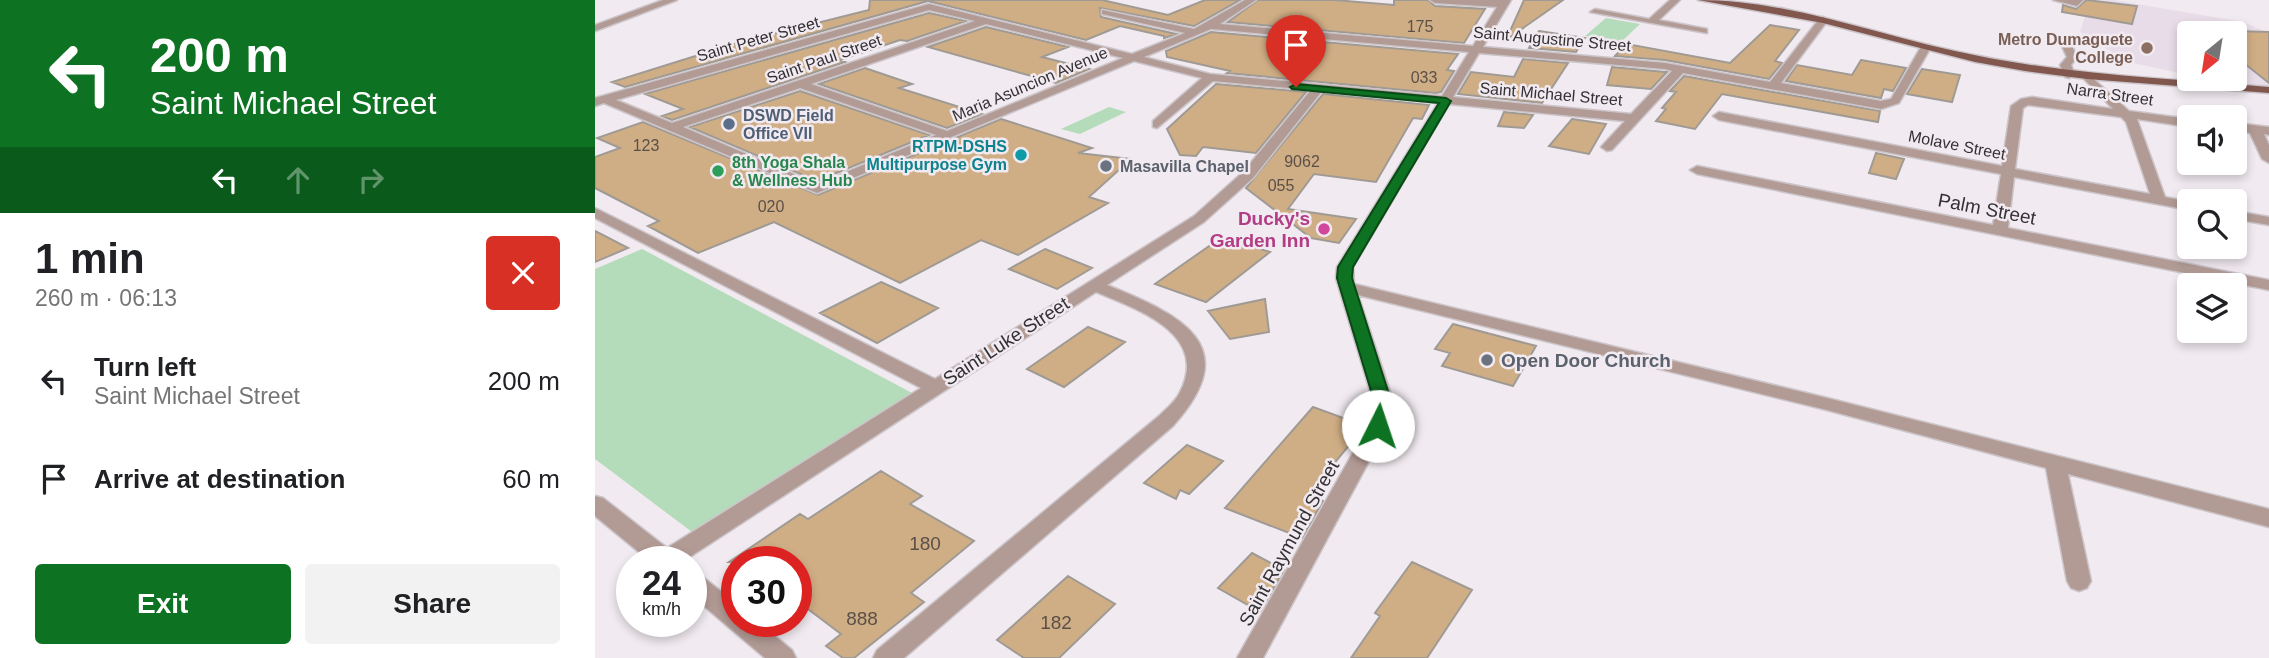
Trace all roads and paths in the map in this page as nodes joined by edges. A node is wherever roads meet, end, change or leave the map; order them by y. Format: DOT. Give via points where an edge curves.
graph roads {
  1 [pos="672,0"];
  2 [pos="1251,0"];
  3 [pos="1435,0"];
  4 [pos="1675,0"];
  5 [pos="1703,0"];
  6 [pos="2058,0"];
  7 [pos="2078,0"];
  8 [pos="1504,3"];
  9 [pos="929,7"];
  10 [pos="1105,12"];
  11 [pos="1595,12"];
  12 [pos="1823,20"];
  13 [pos="986,21"];
  14 [pos="1651,22"];
  15 [pos="1210,26"];
  16 [pos="595,28"];
  17 [pos="1703,31"];
  18 [pos="1194,32"];
  19 [pos="2065,42"];
  20 [pos="1926,47"];
  21 [pos="1477,48"];
  22 [pos="1132,58"];
  23 [pos="1681,68"];
  24 [pos="2069,75"];
  25 [pos="2087,76"];
  26 [pos="1210,78"];
  27 [pos="800,84"];
  28 [pos="1773,86"];
  29 [pos="1318,89"];
  30 [pos="2269,90"];
  31 [pos="600,100"];
  32 [pos="1446,101"];
  33 [pos="2127,115"];
  34 [pos="1719,116"];
  35 [pos="1635,118"];
  36 [pos="2177,121"];
  37 [pos="1157,124"];
  38 [pos="672,127"];
  39 [pos="2247,128"];
  40 [pos="2255,129"];
  41 [pos="2269,131"];
  42 [pos="948,135"];
  43 [pos="1607,147"];
  44 [pos="2269,159"];
  45 [pos="1697,170"];
  46 [pos="2007,173"];
  47 [pos="2159,201"];
  48 [pos="2177,204"];
  49 [pos="595,212"];
  50 [pos="2247,217"];
  51 [pos="2269,221"];
  52 [pos="2000,231"];
  53 [pos="1092,285"];
  54 [pos="2269,285"];
  55 [pos="1350,288"];
  56 [pos="935,387"];
  57 [pos="2055,462"];
  58 [pos="595,504"];
  59 [pos="2269,518"];
  60 [pos="648,546"];
  61 [pos="690,546"];
  62 [pos="2079,581"];
  63 [pos="707,595"];
  64 [pos="721,606"];
  65 [pos="758,637"];
  66 [pos="783,658"];
  67 [pos="885,658"];
  68 [pos="1250,658"];
  1 -- 16 [label="street"];
  2 -- 15 [label="street, Maria Asuncion Avenue"];
  3 -- 8 [label="street"];
  4 -- 14 [label="street"];
  5 -- 12 [label="main road"];
  6 -- 7 [label="street"];
  8 -- 21 [label="street, Saint Raymund Street"];
  9 -- 13 [label="street, Saint Michael Street"];
  9 -- 31 [label="street, Saint Peter Street"];
  10 -- 18 [label="street"];
  11 -- 14 [label="street"];
  12 -- 20 [label="main road"];
  12 -- 28 [label="street"];
  13 -- 22 [label="street, Saint Michael Street"];
  13 -- 27 [label="street, Saint Paul Street"];
  14 -- 17 [label="street"];
  15 -- 18 [label="street, Maria Asuncion Avenue"];
  15 -- 21 [label="street, Saint Augustine Street"];
  18 -- 22 [label="street, Maria Asuncion Avenue"];
  19 -- 24 [label="street" via="2073,57 2065,65"];
  20 -- 24 [label="main road"];
  20 -- 28 [label="street, Saint Augustine Street" via="1895,102 1888,105"];
  21 -- 23 [label="street, Saint Augustine Street"];
  21 -- 32 [label="street, Saint Raymund Street"];
  22 -- 26 [label="street, Saint Michael Street"];
  22 -- 42 [label="street, Maria Asuncion Avenue"];
  23 -- 28 [label="street, Saint Augustine Street"];
  23 -- 35 [label="street"];
  24 -- 25 [label="main road"];
  25 -- 30 [label="main road"];
  25 -- 33 [label="street"];
  26 -- 29 [label="street, Saint Michael Street"];
  26 -- 37 [label="street"];
  27 -- 38 [label="street, Saint Paul Street"];
  27 -- 42 [label="street"];
  29 -- 32 [label="street, Saint Michael Street"];
  29 -- 53 [label="street, Saint Luke Street" via="1224,198 1141,257"];
  31 -- 38 [label="street"];
  32 -- 35 [label="street, Saint Michael Street"];
  32 -- 55 [label="street, Saint Raymund Street" via="1345,267 1344,278"];
  33 -- 36 [label="street, Narra Street"];
  33 -- 46 [label="street, Narra Street" via="2025,101 2017,106"];
  33 -- 47 [label="street"];
  34 -- 46 [label="street, Molave Street"];
  35 -- 43 [label="street"];
  38 -- 42 [label="street, Maria Asuncion Avenue" via="817,189"];
  39 -- 40 [label="street"];
  40 -- 41 [label="street"];
  40 -- 44 [label="street"];
  45 -- 52 [label="street, Palm Street"];
  46 -- 47 [label="street, Molave Street"];
  46 -- 52 [label="street"];
  47 -- 48 [label="street, Molave Street"];
  49 -- 56 [label="street"];
  50 -- 51 [label="street"];
  52 -- 54 [label="street, Palm Street"];
  53 -- 56 [label="street, Saint Luke Street"];
  53 -- 67 [label="street" via="1163,316 1183,331 1196,359 1196,379 1189,394 1166,421"];
  55 -- 57 [label="street"];
  55 -- 68 [label="street, Saint Raymund Street" via="1384,404 1378,426"];
  56 -- 61 [label="street, Saint Luke Street"];
  57 -- 59 [label="street"];
  57 -- 62 [label="street"];
  58 -- 60 [label="street"];
  63 -- 64 [label="street"];
  65 -- 66 [label="street"];
}
